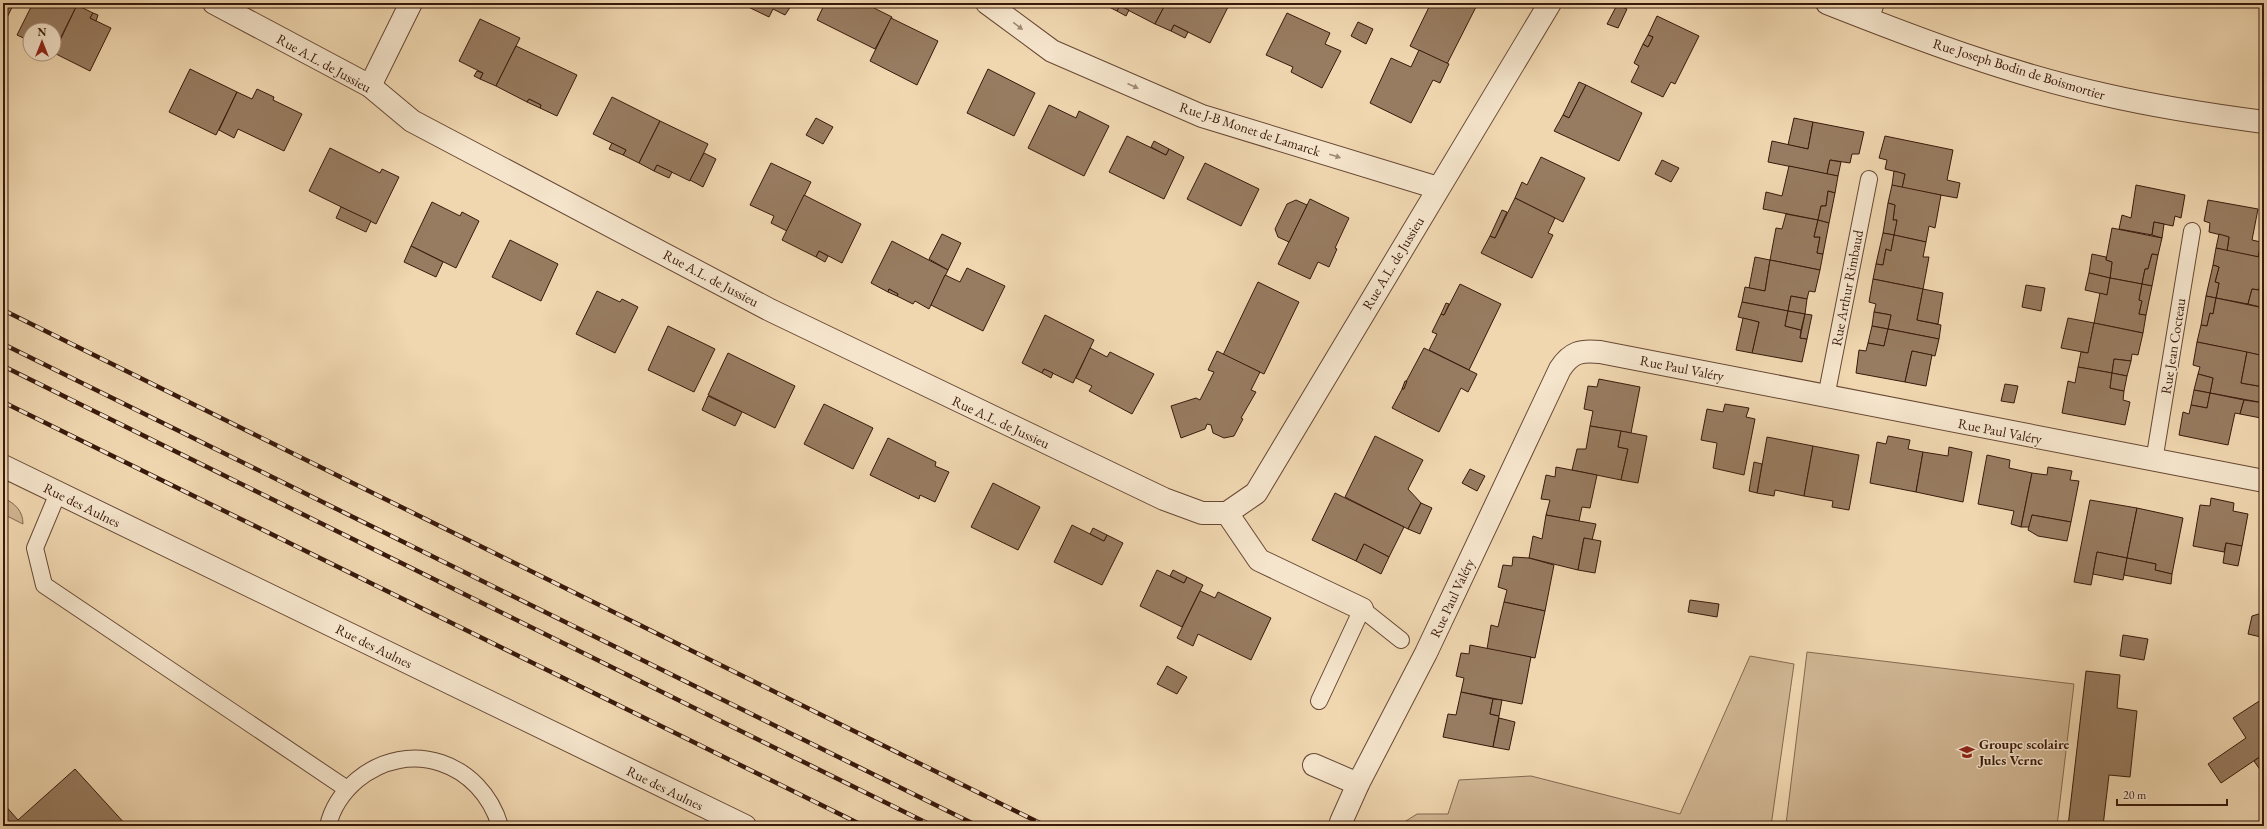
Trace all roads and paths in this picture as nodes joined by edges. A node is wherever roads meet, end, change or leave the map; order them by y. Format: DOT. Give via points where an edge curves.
graph roads {
  1 [pos="214,3"];
  2 [pos="411,3"];
  3 [pos="987,3"];
  4 [pos="1550,3"];
  5 [pos="1828,3"];
  6 [pos="1873,11"];
  7 [pos="370,86"];
  8 [pos="2264,122"];
  9 [pos="1869,179"];
  10 [pos="1438,188"];
  11 [pos="2192,230"];
  12 [pos="1826,397"];
  13 [pos="2154,461"];
  14 [pos="3,466"];
  15 [pos="2264,482"];
  16 [pos="58,492"];
  17 [pos="1227,513"];
  18 [pos="1362,609"];
  19 [pos="1401,640"];
  20 [pos="1319,701"];
  21 [pos="1314,765"];
  22 [pos="1358,784"];
  23 [pos="346,789"];
  24 [pos="1341,822"];
  25 [pos="328,826"];
  26 [pos="500,826"];
  27 [pos="744,826"];
  1 -- 7 [label="street, Rue A.L. de Jussieu"];
  2 -- 7 [label="street"];
  3 -- 10 [label="street, Rue J-B Monet de Lamarck, one-way" via="1052,51 1202,116"];
  4 -- 10 [label="street, Rue A.L. de Jussieu"];
  5 -- 6 [label="street, Rue Joseph Bodin de Boismortier"];
  6 -- 8 [label="street, Rue Joseph Bodin de Boismortier" via="1957,52 2084,90 2156,105"];
  7 -- 17 [label="street, Rue A.L. de Jussieu" via="412,121 770,310 1164,499 1202,513"];
  9 -- 12 [label="lane, Rue Arthur Rimbaud"];
  10 -- 17 [label="street, Rue A.L. de Jussieu" via="1256,492"];
  11 -- 13 [label="lane, Rue Jean Cocteau"];
  12 -- 13 [label="street, Rue Paul Valéry"];
  12 -- 22 [label="street, Rue Paul Valéry" via="1600,352 1575,353 1567,359 1426,652"];
  13 -- 15 [label="street, Rue Paul Valéry"];
  14 -- 16 [label="street, Rue des Aulnes"];
  16 -- 23 [label="lane" via="35,548 44,585"];
  16 -- 27 [label="street, Rue des Aulnes"];
  17 -- 18 [label="street" via="1259,560"];
  18 -- 19 [label="lane"];
  18 -- 20 [label="lane"];
  21 -- 22 [label="street"];
  22 -- 24 [label="street, Rue Paul Valéry"];
  23 -- 25 [label="lane" via="331,814"];
  23 -- 26 [label="lane" via="369,770 397,760 426,759 454,767 478,784 495,808"];
}
